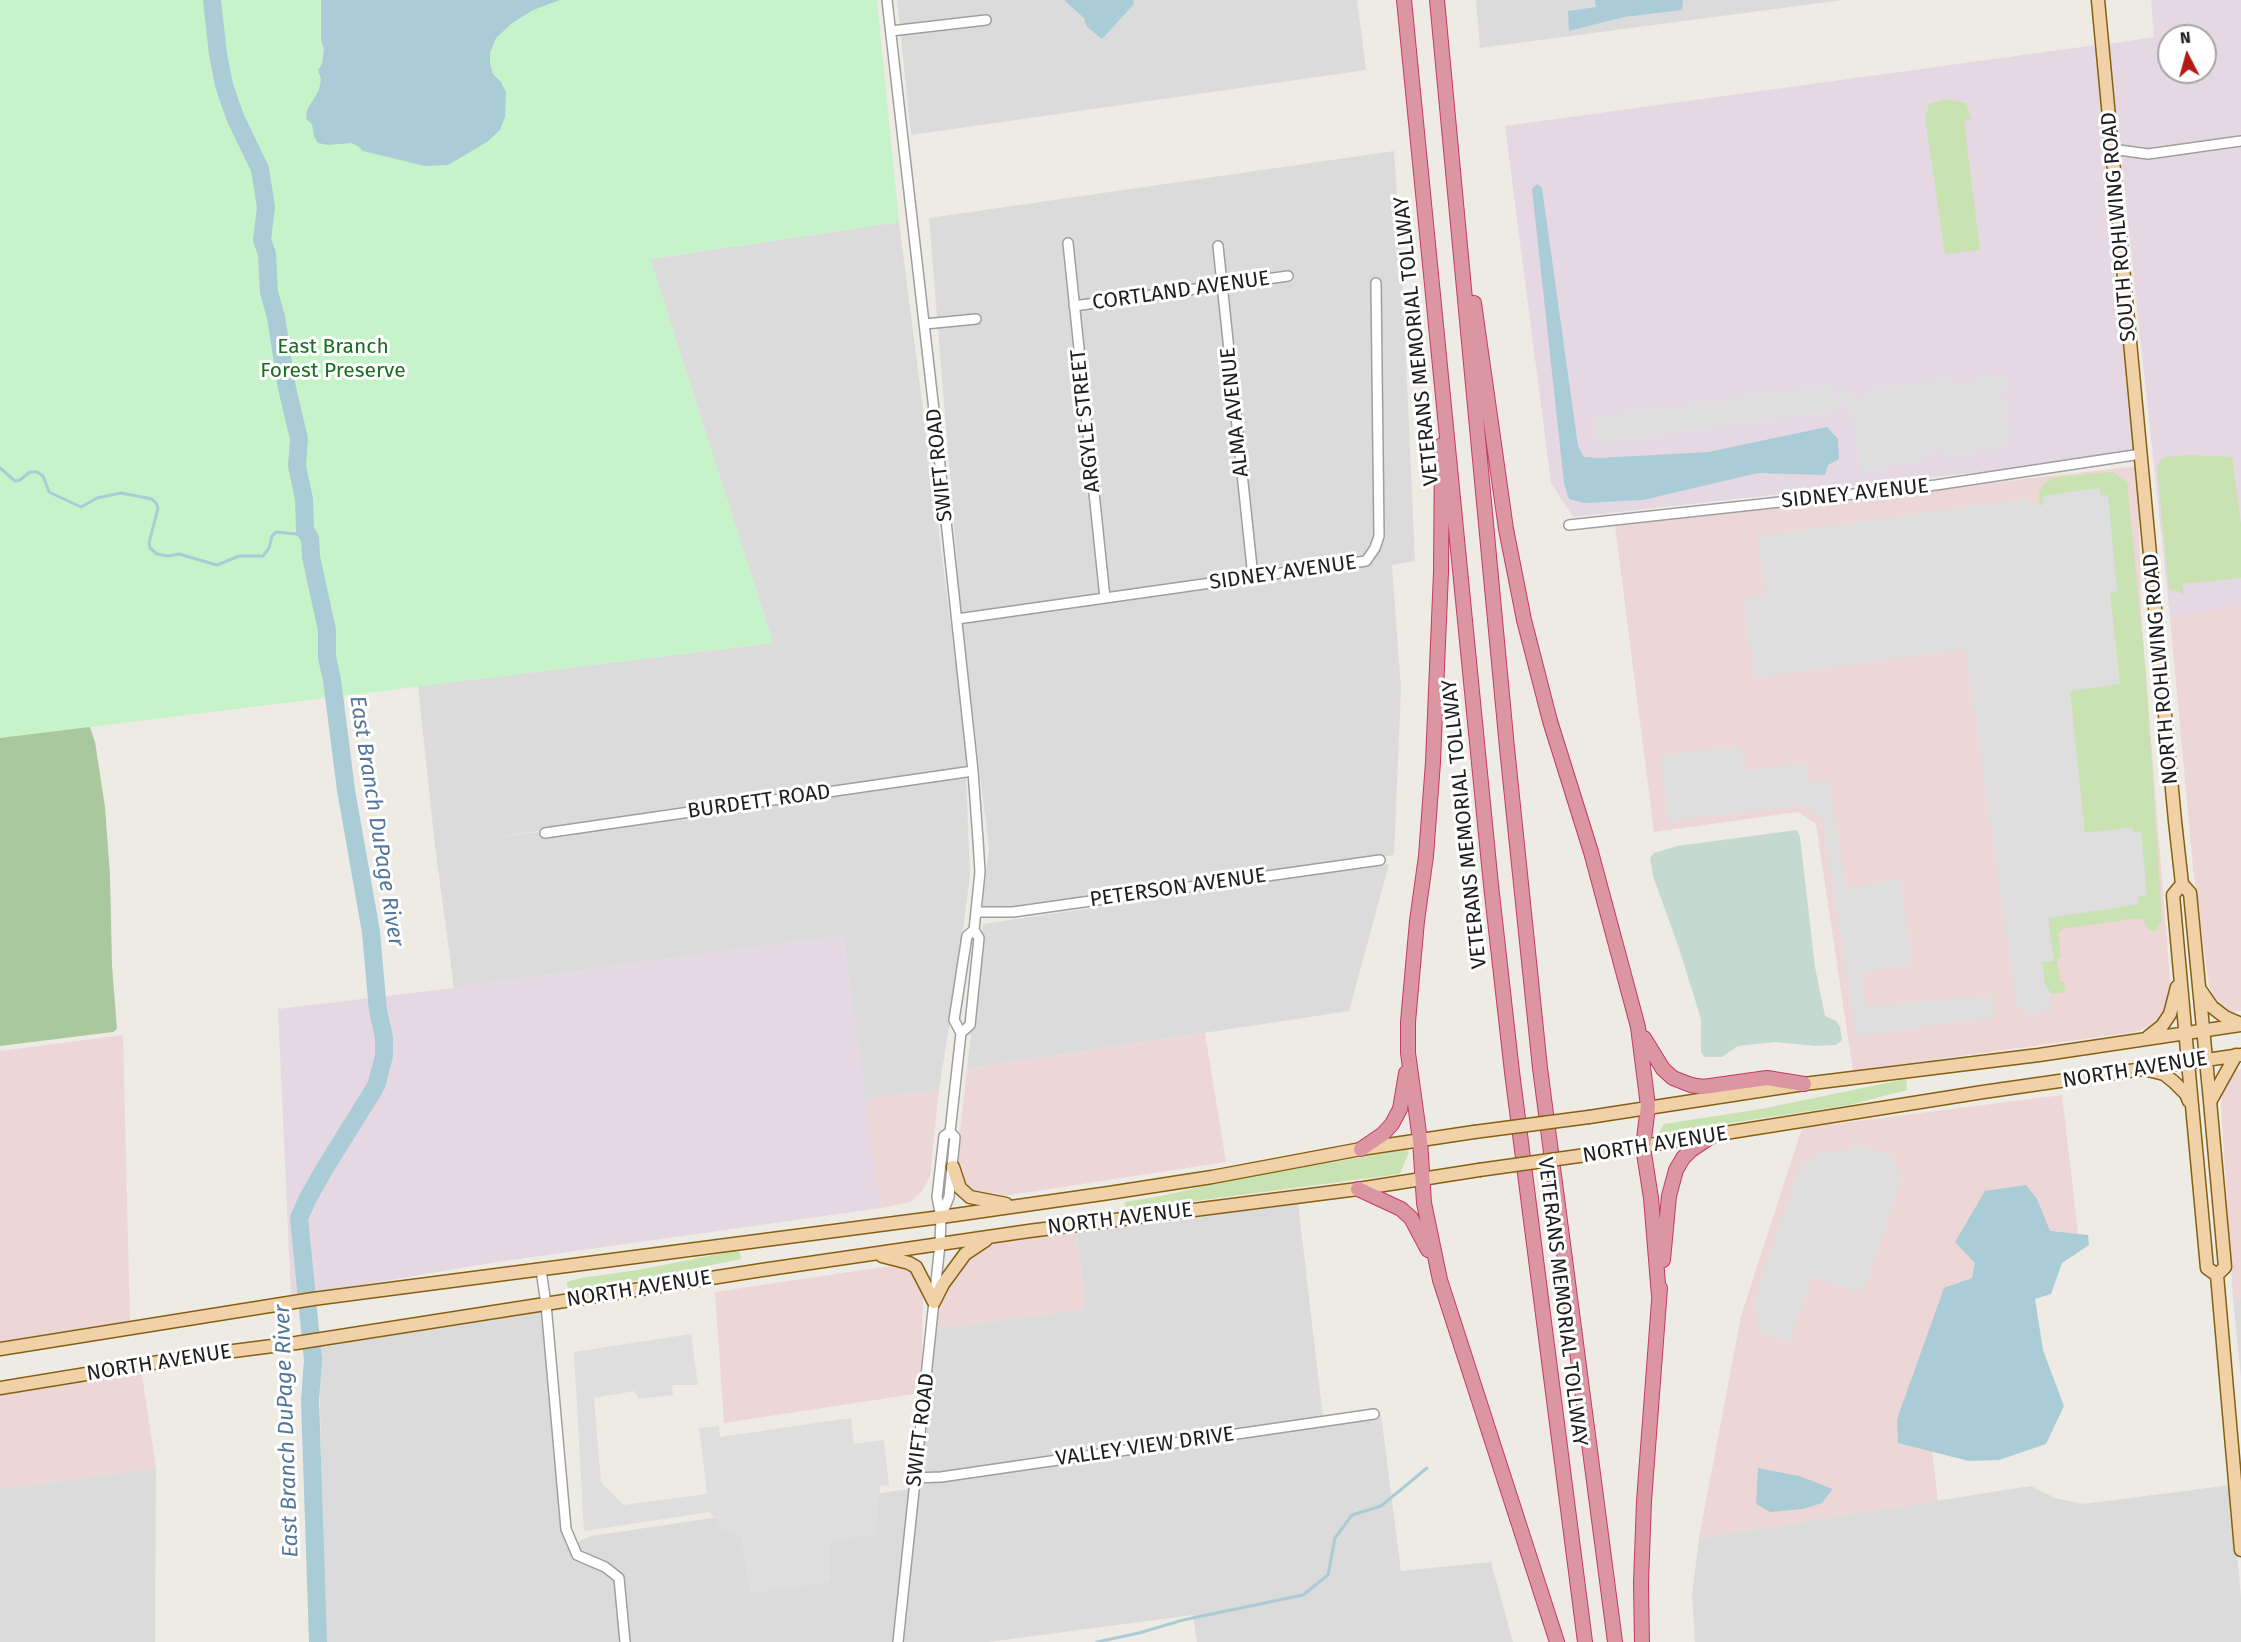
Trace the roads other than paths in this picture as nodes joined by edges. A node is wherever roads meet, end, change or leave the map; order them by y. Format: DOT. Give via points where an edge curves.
graph roads {
  1 [pos="887,0"];
  2 [pos="1404,0"];
  3 [pos="1437,0"];
  4 [pos="2098,0"];
  5 [pos="986,20"];
  6 [pos="891,31"];
  7 [pos="2241,141"];
  8 [pos="2112,149"];
  9 [pos="1455,190"];
  10 [pos="1068,243"];
  11 [pos="1218,246"];
  12 [pos="1288,276"];
  13 [pos="1376,283"];
  14 [pos="1222,285"];
  15 [pos="1074,306"];
  16 [pos="976,319"];
  17 [pos="925,324"];
  18 [pos="1442,370"];
  19 [pos="2141,454"];
  20 [pos="1569,525"];
  21 [pos="1252,578"];
  22 [pos="1105,598"];
  23 [pos="957,619"];
  24 [pos="973,771"];
  25 [pos="545,833"];
  26 [pos="1380,860"];
  27 [pos="2182,884"];
  28 [pos="976,912"];
  29 [pos="974,930"];
  30 [pos="2180,973"];
  31 [pos="2199,987"];
  32 [pos="2241,1025"];
  33 [pos="1638,1027"];
  34 [pos="2203,1031"];
  35 [pos="961,1033"];
  36 [pos="2185,1033"];
  37 [pos="2141,1040"];
  38 [pos="1408,1053"];
  39 [pos="2239,1055"];
  40 [pos="2206,1060"];
  41 [pos="2188,1062"];
  42 [pos="2144,1069"];
  43 [pos="1804,1083"];
  44 [pos="2210,1101"];
  45 [pos="1648,1106"];
  46 [pos="2193,1114"];
  47 [pos="950,1132"];
  48 [pos="1712,1136"];
  49 [pos="1420,1140"];
  50 [pos="1643,1147"];
  51 [pos="1361,1149"];
  52 [pos="952,1167"];
  53 [pos="1424,1179"];
  54 [pos="1359,1189"];
  55 [pos="1037,1203"];
  56 [pos="941,1217"];
  57 [pos="993,1236"];
  58 [pos="940,1245"];
  59 [pos="874,1254"];
  60 [pos="541,1270"];
  61 [pos="2217,1275"];
  62 [pos="1440,1280"];
  63 [pos="1659,1296"];
  64 [pos="934,1302"];
  65 [pos="546,1304"];
  66 [pos="0,1349"];
  67 [pos="0,1388"];
  68 [pos="1374,1414"];
  69 [pos="915,1478"];
  70 [pos="2241,1550"];
  71 [pos="625,1642"];
  72 [pos="898,1642"];
  73 [pos="1557,1642"];
  74 [pos="1585,1642"];
  75 [pos="1615,1642"];
  76 [pos="1642,1642"];
  1 -- 6 [label="street, SWIFT ROAD"];
  2 -- 18 [label="highway, VETERANS MEMORIAL TOLLWAY"];
  3 -- 9 [label="highway, VETERANS MEMORIAL TOLLWAY"];
  4 -- 8 [label="main road, SOUTH ROHLWING ROAD"];
  5 -- 6 [label="street"];
  6 -- 17 [label="street, SWIFT ROAD"];
  7 -- 8 [label="street" via="2148,154"];
  8 -- 19 [label="main road, SOUTH ROHLWING ROAD"];
  9 -- 33 [label="highway" via="1506,529 1524,620"];
  9 -- 75 [label="highway, VETERANS MEMORIAL TOLLWAY" via="1539,1056"];
  10 -- 15 [label="street, ARGYLE STREET"];
  11 -- 14 [label="street, ALMA AVENUE"];
  12 -- 14 [label="street, CORTLAND AVENUE"];
  13 -- 21 [label="street, SIDNEY AVENUE" via="1379,536 1375,548 1366,561"];
  14 -- 15 [label="street, CORTLAND AVENUE"];
  14 -- 21 [label="street, ALMA AVENUE"];
  15 -- 22 [label="street, ARGYLE STREET"];
  16 -- 17 [label="street"];
  17 -- 23 [label="street, SWIFT ROAD"];
  18 -- 38 [label="highway" via="1441,572 1433,762"];
  18 -- 74 [label="highway, VETERANS MEMORIAL TOLLWAY" via="1510,1060"];
  19 -- 20 [label="street, SIDNEY AVENUE" via="1936,485"];
  19 -- 27 [label="main road, NORTH ROHLWING ROAD"];
  21 -- 22 [label="street, SIDNEY AVENUE"];
  22 -- 23 [label="street, SIDNEY AVENUE"];
  23 -- 24 [label="street, SWIFT ROAD"];
  24 -- 25 [label="street, BURDETT ROAD"];
  24 -- 28 [label="street, SWIFT ROAD" via="979,858"];
  26 -- 28 [label="street, PETERSON AVENUE" via="1013,912"];
  27 -- 30 [label="main road, NORTH ROHLWING ROAD" via="2173,895"];
  27 -- 31 [label="main road, NORTH ROHLWING ROAD" via="2190,892"];
  28 -- 29 [label="street, SWIFT ROAD"];
  29 -- 35 [label="street, SWIFT ROAD" via="978,938 970,1025"];
  29 -- 35 [label="street, SWIFT ROAD" via="967,936 954,1020"];
  30 -- 36 [label="main road, NORTH ROHLWING ROAD"];
  30 -- 37 [label="main road" via="2175,998 2162,1026"];
  31 -- 32 [label="main road" via="2212,1007"];
  31 -- 34 [label="main road, NORTH ROHLWING ROAD"];
  32 -- 34 [label="main road, NORTH AVENUE"];
  33 -- 43 [label="highway" via="1658,1063 1673,1078 1691,1085 1703,1088 1767,1078"];
  33 -- 45 [label="highway"];
  34 -- 36 [label="main road, NORTH AVENUE"];
  34 -- 40 [label="main road"];
  35 -- 47 [label="street, SWIFT ROAD"];
  36 -- 37 [label="main road, NORTH AVENUE"];
  36 -- 41 [label="main road"];
  37 -- 43 [label="main road, NORTH AVENUE"];
  38 -- 49 [label="highway"];
  38 -- 51 [label="highway" via="1403,1096 1396,1116 1383,1134"];
  39 -- 40 [label="main road, NORTH AVENUE"];
  39 -- 44 [label="main road"];
  40 -- 41 [label="main road, NORTH AVENUE"];
  40 -- 44 [label="main road"];
  41 -- 42 [label="main road, NORTH AVENUE"];
  41 -- 46 [label="main road"];
  42 -- 46 [label="main road" via="2164,1074 2174,1082 2186,1094"];
  42 -- 48 [label="main road, NORTH AVENUE"];
  43 -- 45 [label="main road, NORTH AVENUE"];
  44 -- 61 [label="main road" via="2225,1267"];
  45 -- 49 [label="main road, NORTH AVENUE, bridge"];
  45 -- 50 [label="highway"];
  46 -- 61 [label="main road" via="2207,1268"];
  47 -- 52 [label="street, SWIFT ROAD" via="955,1137"];
  47 -- 56 [label="street, SWIFT ROAD" via="944,1136 937,1197"];
  48 -- 50 [label="main road, NORTH AVENUE"];
  48 -- 63 [label="highway" via="1683,1158 1671,1183"];
  49 -- 51 [label="main road, NORTH AVENUE"];
  49 -- 53 [label="highway"];
  50 -- 53 [label="main road, NORTH AVENUE, bridge"];
  50 -- 63 [label="highway"];
  51 -- 55 [label="main road, NORTH AVENUE" via="1212,1177"];
  52 -- 55 [label="main road" via="960,1188 970,1197 1001,1204"];
  52 -- 56 [label="street, SWIFT ROAD" via="949,1197"];
  53 -- 54 [label="main road, NORTH AVENUE"];
  53 -- 62 [label="highway" via="1424,1203"];
  54 -- 57 [label="main road, NORTH AVENUE"];
  54 -- 62 [label="highway" via="1411,1218"];
  55 -- 56 [label="main road, NORTH AVENUE"];
  56 -- 58 [label="street, SWIFT ROAD"];
  56 -- 60 [label="main road, NORTH AVENUE"];
  57 -- 58 [label="main road, NORTH AVENUE"];
  57 -- 64 [label="main road" via="965,1254"];
  58 -- 59 [label="main road, NORTH AVENUE"];
  58 -- 64 [label="street, SWIFT ROAD"];
  59 -- 64 [label="main road" via="916,1267"];
  59 -- 65 [label="main road, NORTH AVENUE"];
  60 -- 65 [label="street"];
  60 -- 66 [label="main road, NORTH AVENUE" via="299,1301"];
  61 -- 70 [label="main road"];
  62 -- 73 [label="highway"];
  63 -- 76 [label="highway" via="1644,1501"];
  64 -- 69 [label="street, SWIFT ROAD"];
  65 -- 67 [label="main road, NORTH AVENUE"];
  65 -- 71 [label="street" via="566,1529 577,1556 619,1578"];
  68 -- 69 [label="street, VALLEY VIEW DRIVE"];
  69 -- 72 [label="street, SWIFT ROAD"];
}
